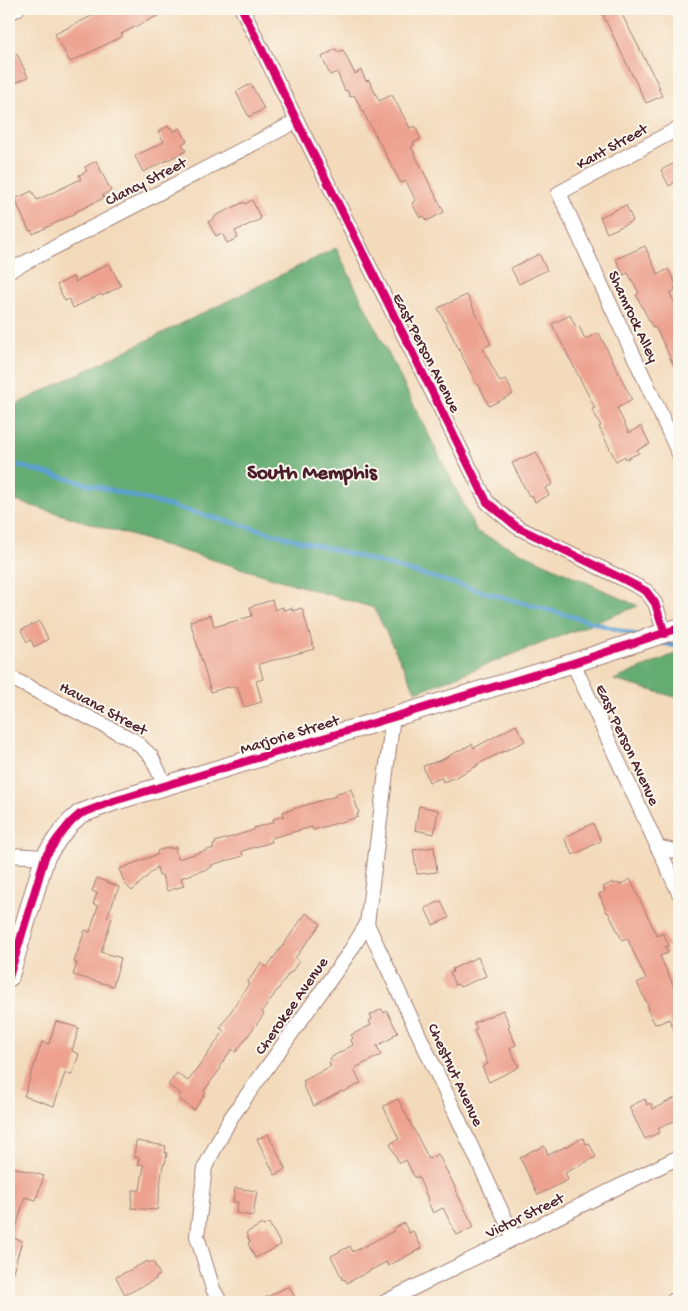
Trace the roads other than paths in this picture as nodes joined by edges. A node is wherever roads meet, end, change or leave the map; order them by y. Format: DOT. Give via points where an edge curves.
graph roads {
  1 [pos="17,9"];
  2 [pos="242,9"];
  3 [pos="9,13"];
  4 [pos="297,121"];
  5 [pos="679,128"];
  6 [pos="559,193"];
  7 [pos="9,271"];
  8 [pos="679,454"];
  9 [pos="672,631"];
  10 [pos="572,663"];
  11 [pos="9,677"];
  12 [pos="393,716"];
  13 [pos="166,785"];
  14 [pos="657,847"];
  15 [pos="679,852"];
  16 [pos="9,855"];
  17 [pos="46,857"];
  18 [pos="679,893"];
  19 [pos="367,924"];
  20 [pos="9,977"];
  21 [pos="679,1157"];
  22 [pos="514,1238"];
  23 [pos="679,1298"];
  24 [pos="220,1302"];
  25 [pos="385,1302"];
  26 [pos="671,1302"];
  1 -- 3 [label="street"];
  2 -- 4 [label="street, East Person Avenue"];
  4 -- 7 [label="street, Clancy Street"];
  4 -- 9 [label="street, East Person Avenue" via="487,502 517,527 646,591"];
  5 -- 6 [label="street, Kant Street"];
  6 -- 8 [label="street, Shamrock Alley"];
  9 -- 10 [label="street, Marjorie Street"];
  10 -- 12 [label="street, Marjorie Street"];
  10 -- 14 [label="street, East Person Avenue"];
  11 -- 13 [label="street, Havana Street" via="144,748"];
  12 -- 13 [label="street, Marjorie Street"];
  12 -- 19 [label="street, Cherokee Avenue"];
  13 -- 17 [label="street, Marjorie Street" via="80,814"];
  14 -- 15 [label="street"];
  14 -- 18 [label="street, East Person Avenue"];
  16 -- 17 [label="street"];
  17 -- 20 [label="street, Marjorie Street"];
  19 -- 22 [label="street, Chestnut Avenue"];
  19 -- 24 [label="street, Cherokee Avenue" via="230,1119 205,1167 197,1236"];
  21 -- 22 [label="street, Victor Street"];
  22 -- 25 [label="street, Victor Street"];
  23 -- 26 [label="street"];
}
